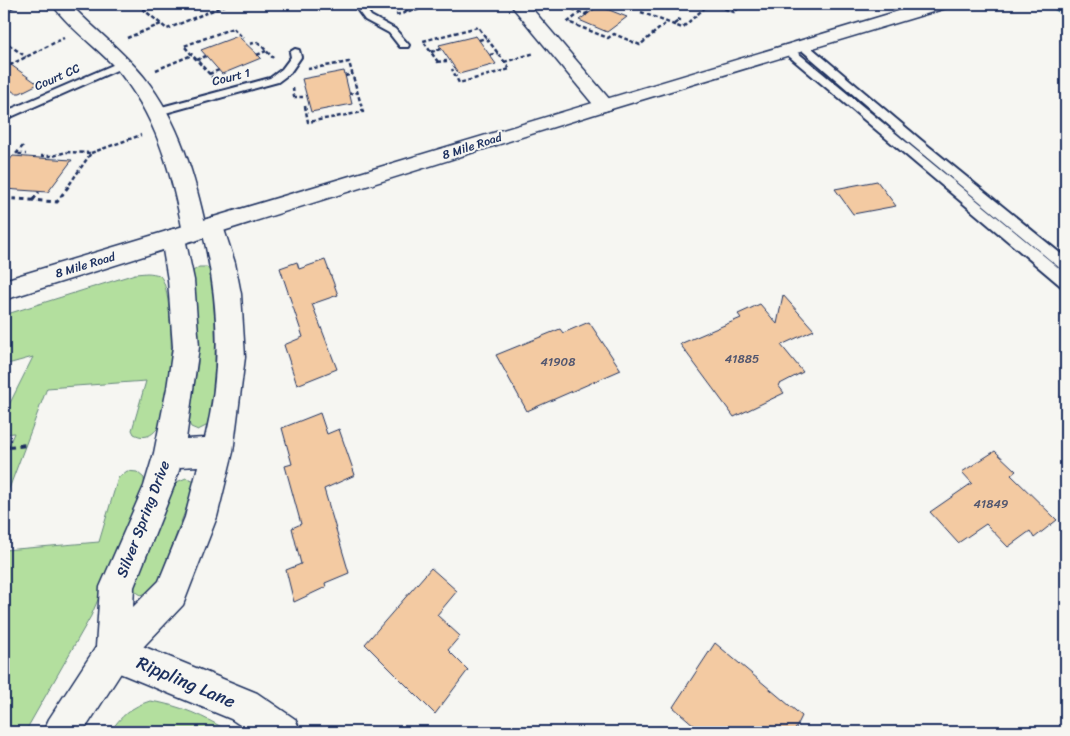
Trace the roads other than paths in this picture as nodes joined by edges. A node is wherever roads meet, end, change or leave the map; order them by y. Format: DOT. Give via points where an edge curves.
graph roads {
  1 [pos="14,4"];
  2 [pos="61,4"];
  3 [pos="358,4"];
  4 [pos="519,4"];
  5 [pos="938,4"];
  6 [pos="4,7"];
  7 [pos="404,45"];
  8 [pos="795,48"];
  9 [pos="296,52"];
  10 [pos="122,64"];
  11 [pos="604,105"];
  12 [pos="158,111"];
  13 [pos="4,116"];
  14 [pos="194,232"];
  15 [pos="1066,265"];
  16 [pos="1066,282"];
  17 [pos="4,290"];
  18 [pos="218,452"];
  19 [pos="169,453"];
  20 [pos="113,652"];
  21 [pos="62,732"];
  22 [pos="282,732"];
  1 -- 6 [label="lane"];
  2 -- 10 [label="street"];
  3 -- 7 [label="lane" via="371,20 392,31"];
  4 -- 11 [label="street"];
  5 -- 8 [label="street, 8 Mile Road"];
  8 -- 11 [label="street, 8 Mile Road"];
  8 -- 15 [label="lane"];
  8 -- 16 [label="lane"];
  9 -- 12 [label="lane, Court 1" via="291,66 274,80"];
  10 -- 12 [label="street"];
  10 -- 13 [label="lane, Court CC"];
  11 -- 14 [label="street, 8 Mile Road"];
  12 -- 14 [label="street" via="184,181"];
  14 -- 17 [label="street, 8 Mile Road"];
  14 -- 18 [label="street, Silver Spring Drive" via="223,263 231,329 228,391"];
  14 -- 19 [label="street, Silver Spring Drive" via="181,280 186,347"];
  18 -- 19 [label="street"];
  18 -- 20 [label="street, Silver Spring Drive" via="201,517 171,593"];
  19 -- 20 [label="street, Silver Spring Drive" via="148,516 116,587"];
  20 -- 21 [label="street, Silver Spring Drive"];
  20 -- 22 [label="street, Rippling Lane" via="244,706"];
}
